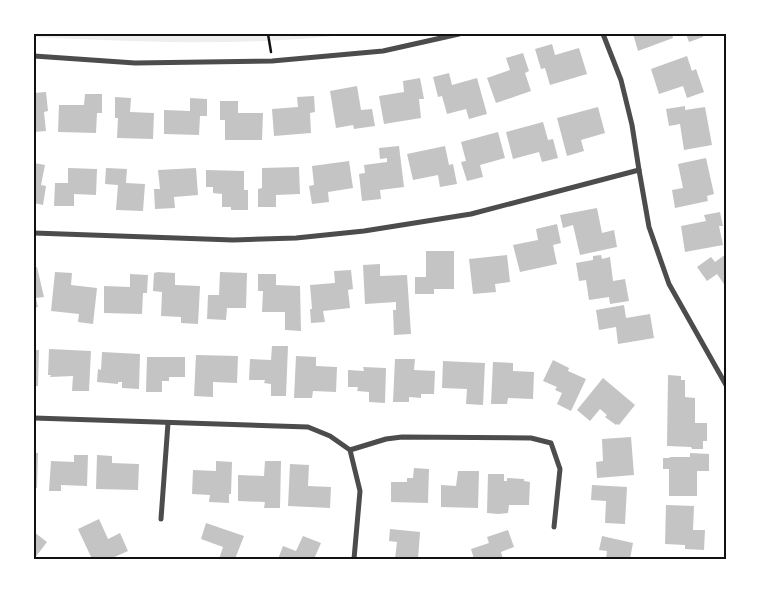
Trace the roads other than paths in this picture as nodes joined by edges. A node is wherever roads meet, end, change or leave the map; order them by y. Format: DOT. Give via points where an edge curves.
graph roads {
  1 [pos="459,34"];
  2 [pos="603,34"];
  3 [pos="34,56"];
  4 [pos="638,170"];
  5 [pos="34,233"];
  6 [pos="726,385"];
  7 [pos="34,418"];
  8 [pos="168,423"];
  9 [pos="350,450"];
  10 [pos="161,519"];
  11 [pos="554,527"];
  12 [pos="354,559"];
  1 -- 3 [label="street" via="383,51 272,61 135,63"];
  2 -- 4 [label="street" via="622,80"];
  4 -- 5 [label="street" via="471,214 364,231 233,240"];
  4 -- 6 [label="street" via="649,227 669,284"];
  7 -- 8 [label="street"];
  8 -- 9 [label="street" via="308,427 330,436"];
  8 -- 10 [label="street"];
  9 -- 11 [label="street" via="402,437 532,438 551,443 560,470"];
  9 -- 12 [label="street" via="360,490"];
}
